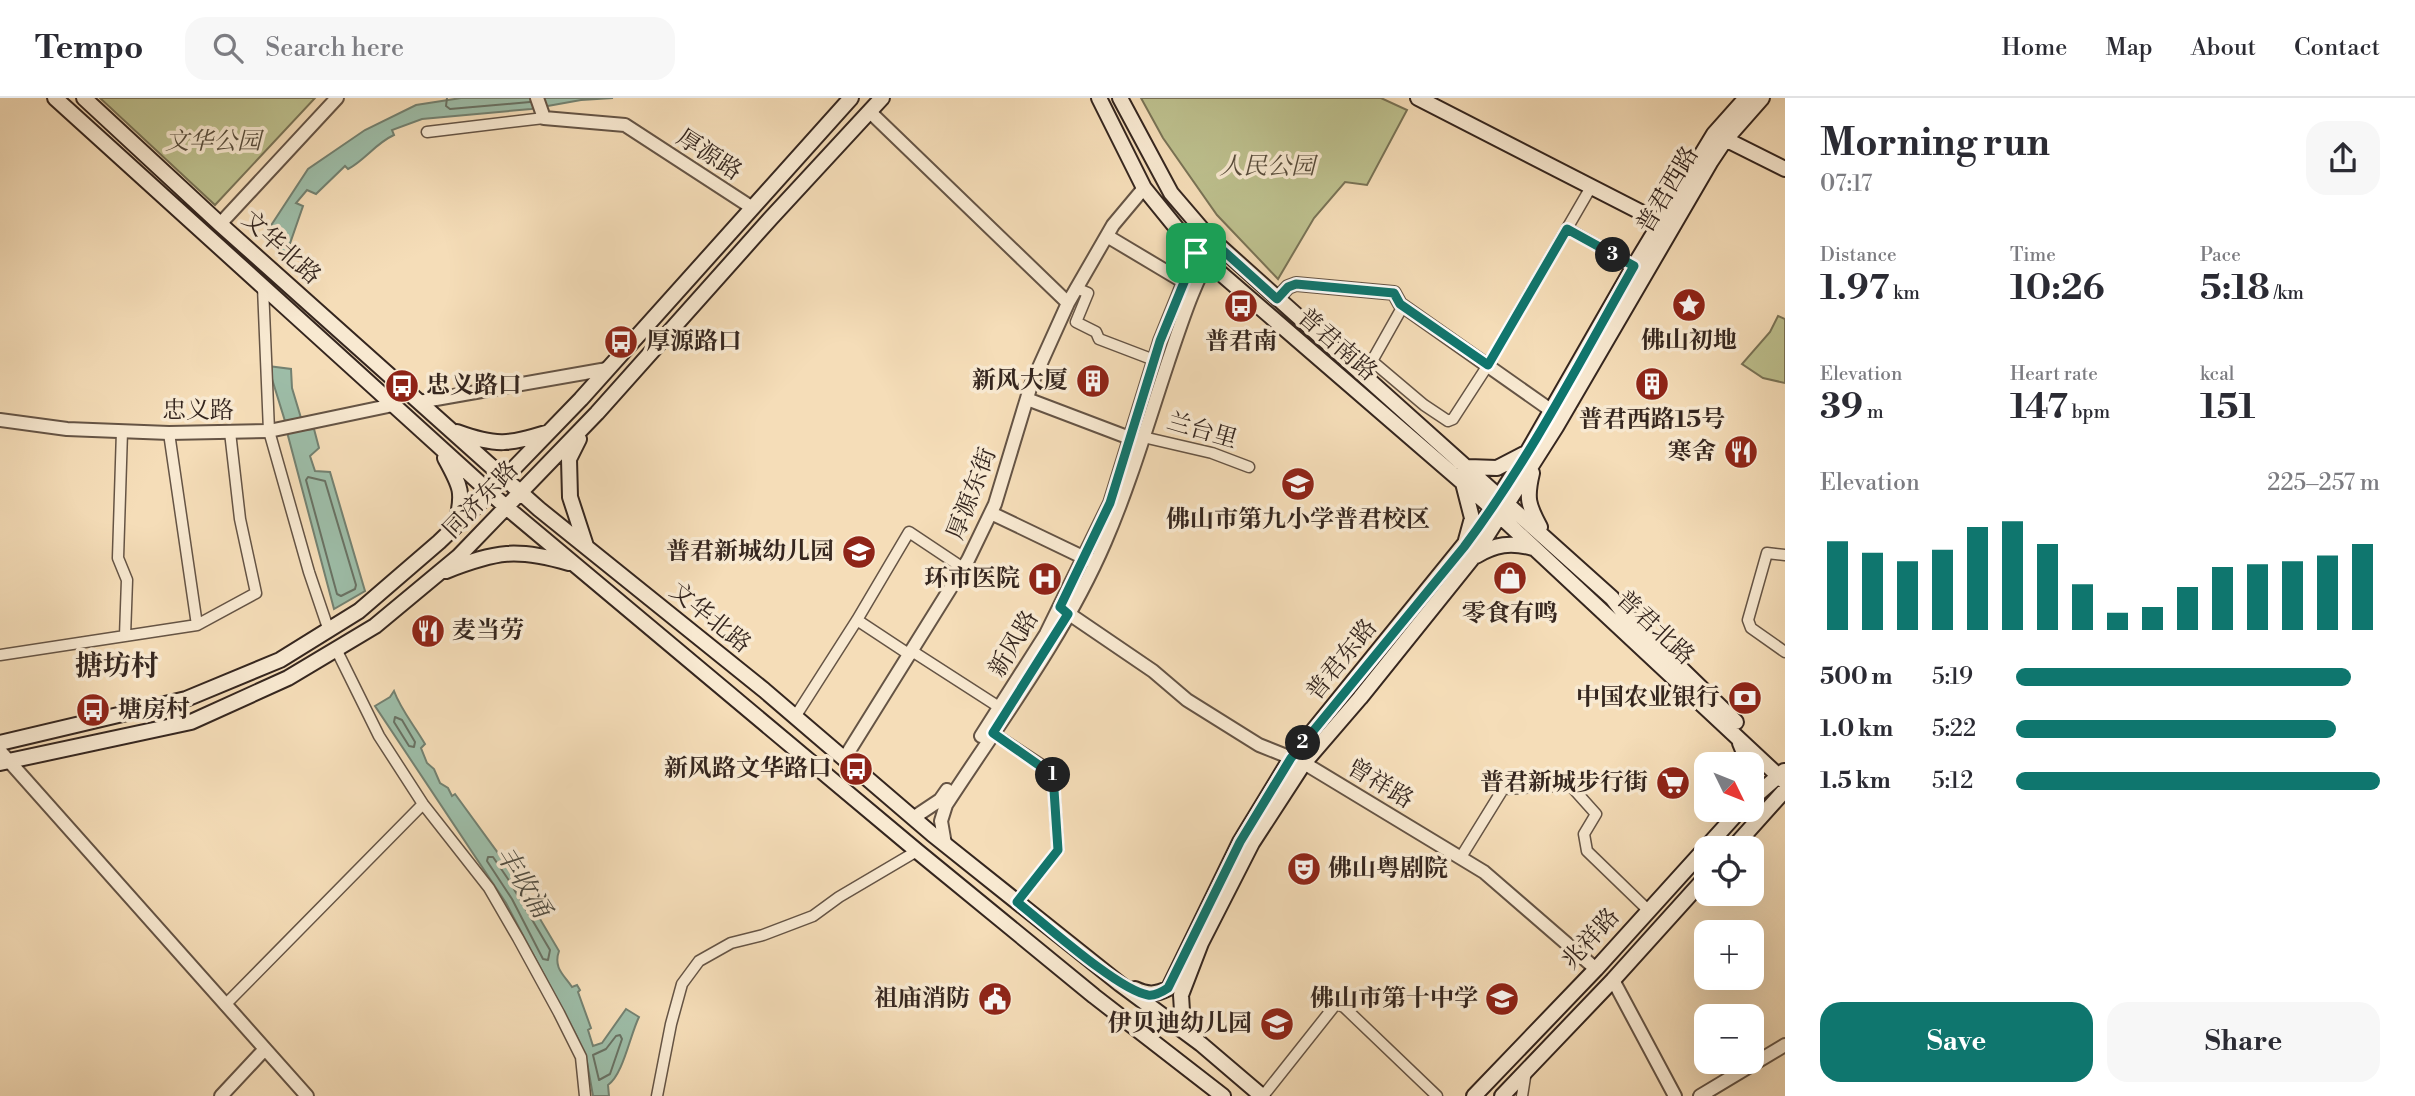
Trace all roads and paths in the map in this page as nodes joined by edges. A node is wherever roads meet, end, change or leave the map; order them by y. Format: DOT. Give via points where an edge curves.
graph roads {
  1 [pos="55,98"];
  2 [pos="84,98"];
  3 [pos="337,98"];
  4 [pos="851,98"];
  5 [pos="882,98"];
  6 [pos="1099,98"];
  7 [pos="1120,98"];
  8 [pos="1418,98"];
  9 [pos="1746,98"];
  10 [pos="1762,98"];
  11 [pos="540,108"];
  12 [pos="870,112"];
  13 [pos="427,132"];
  14 [pos="1720,137"];
  15 [pos="1785,169"];
  16 [pos="1591,187"];
  17 [pos="1144,188"];
  18 [pos="751,207"];
  19 [pos="1660,222"];
  20 [pos="220,224"];
  21 [pos="1567,229"];
  22 [pos="1107,236"];
  23 [pos="1212,240"];
  24 [pos="1201,257"];
  25 [pos="1634,266"];
  26 [pos="1184,282"];
  27 [pos="263,287"];
  28 [pos="1076,288"];
  29 [pos="1277,299"];
  30 [pos="1068,303"];
  31 [pos="1403,306"];
  32 [pos="1154,360"];
  33 [pos="1373,361"];
  34 [pos="1488,365"];
  35 [pos="607,369"];
  36 [pos="1360,374"];
  37 [pos="1027,399"];
  38 [pos="419,402"];
  39 [pos="393,405"];
  40 [pos="1552,411"];
  41 [pos="0,420"];
  42 [pos="586,425"];
  43 [pos="450,430"];
  44 [pos="122,431"];
  45 [pos="272,431"];
  46 [pos="550,431"];
  47 [pos="230,432"];
  48 [pos="169,433"];
  49 [pos="1138,439"];
  50 [pos="437,445"];
  51 [pos="1532,455"];
  52 [pos="1249,467"];
  53 [pos="1468,467"];
  54 [pos="504,478"];
  55 [pos="1463,483"];
  56 [pos="520,492"];
  57 [pos="490,493"];
  58 [pos="1500,506"];
  59 [pos="506,507"];
  60 [pos="991,513"];
  61 [pos="456,525"];
  62 [pos="1547,540"];
  63 [pos="587,547"];
  64 [pos="1534,548"];
  65 [pos="1469,552"];
  66 [pos="1785,555"];
  67 [pos="1090,560"];
  68 [pos="574,564"];
  69 [pos="963,568"];
  70 [pos="435,575"];
  71 [pos="1064,610"];
  72 [pos="858,620"];
  73 [pos="197,625"];
  74 [pos="329,631"];
  75 [pos="125,636"];
  76 [pos="336,649"];
  77 [pos="1785,652"];
  78 [pos="911,653"];
  79 [pos="0,655"];
  80 [pos="999,707"];
  81 [pos="795,717"];
  82 [pos="1729,728"];
  83 [pos="993,733"];
  84 [pos="0,743"];
  85 [pos="1744,752"];
  86 [pos="4,759"];
  87 [pos="845,759"];
  88 [pos="1298,760"];
  89 [pos="1783,774"];
  90 [pos="1764,789"];
  91 [pos="1785,790"];
  92 [pos="423,804"];
  93 [pos="913,818"];
  94 [pos="1728,822"];
  95 [pos="1744,836"];
  96 [pos="945,844"];
  97 [pos="916,851"];
  98 [pos="1461,858"];
  99 [pos="1694,890"];
  100 [pos="1017,902"];
  101 [pos="1648,910"];
  102 [pos="1596,969"];
  103 [pos="1614,980"];
  104 [pos="1120,984"];
  105 [pos="1175,992"];
  106 [pos="225,1005"];
  107 [pos="1201,1044"];
  108 [pos="1785,1045"];
  109 [pos="264,1050"];
  110 [pos="1526,1070"];
  111 [pos="221,1096"];
  112 [pos="307,1096"];
  113 [pos="586,1096"];
  114 [pos="657,1096"];
  115 [pos="1223,1096"];
  116 [pos="1263,1096"];
  117 [pos="1437,1096"];
  118 [pos="1474,1096"];
  119 [pos="1502,1096"];
  120 [pos="1521,1096"];
  121 [pos="1675,1096"];
  122 [pos="1700,1096"];
  1 -- 27 [label="main road, 文华北路"];
  2 -- 20 [label="main road, 文华北路"];
  3 -- 20 [label="street"];
  4 -- 18 [label="main road, 同济东路"];
  5 -- 12 [label="main road, 同济东路"];
  6 -- 17 [label="main road, 普君南路"];
  7 -- 23 [label="main road, 普君南路" via="1171,193"];
  8 -- 16 [label="main road"];
  9 -- 14 [label="main road"];
  10 -- 14 [label="main road"];
  11 -- 13 [label="street"];
  11 -- 18 [label="street, 厚源路" via="625,125"];
  12 -- 30 [label="street"];
  12 -- 42 [label="main road, 同济东路"];
  14 -- 15 [label="main road"];
  14 -- 19 [label="main road, 普君西路"];
  14 -- 51 [label="main road, 普君西路"];
  16 -- 19 [label="main road"];
  16 -- 21 [label="street"];
  17 -- 22 [label="street"];
  17 -- 24 [label="main road, 普君南路"];
  18 -- 35 [label="main road, 同济东路"];
  19 -- 25 [label="main road, 普君西路"];
  20 -- 38 [label="main road, 文华北路"];
  21 -- 25 [label="street"];
  21 -- 34 [label="street"];
  22 -- 26 [label="street"];
  22 -- 28 [label="street"];
  23 -- 24 [label="street, 新风路"];
  23 -- 29 [label="main road, 普君南路"];
  24 -- 26 [label="street, 新风路"];
  24 -- 49 [label="street, 新风路"];
  24 -- 55 [label="main road, 普君南路"];
  25 -- 40 [label="main road, 普君西路"];
  26 -- 32 [label="street, 新风路"];
  27 -- 39 [label="main road, 文华北路"];
  27 -- 45 [label="street"];
  28 -- 30 [label="street"];
  28 -- 32 [label="street" via="1088,293 1076,322 1096,332 1099,339"];
  29 -- 31 [label="street, 普君南路" via="1296,284 1394,293"];
  29 -- 36 [label="main road, 普君南路"];
  30 -- 37 [label="street, 厚源东街"];
  31 -- 33 [label="street"];
  31 -- 34 [label="street, 普君南路"];
  32 -- 49 [label="street, 新风路"];
  33 -- 34 [label="street" via="1448,421"];
  33 -- 36 [label="street"];
  34 -- 40 [label="street, 普君南路"];
  35 -- 38 [label="street"];
  35 -- 46 [label="main road, 同济东路"];
  36 -- 53 [label="main road, 普君南路"];
  37 -- 49 [label="street"];
  37 -- 60 [label="street, 厚源东街"];
  38 -- 43 [label="main road, 文华北路"];
  39 -- 45 [label="street, 忠义路"];
  39 -- 50 [label="main road, 文华北路"];
  40 -- 51 [label="main road, 普君西路"];
  41 -- 44 [label="street, 忠义路"];
  42 -- 56 [label="main road, 同济东路"];
  42 -- 63 [label="main road" via="569,459 570,497"];
  43 -- 46 [label="main road" via="485,442 514,442"];
  43 -- 54 [label="main road, 文华北路"];
  44 -- 48 [label="street, 忠义路"];
  44 -- 75 [label="street" via="118,558 128,580"];
  45 -- 47 [label="street, 忠义路"];
  45 -- 74 [label="street"];
  46 -- 54 [label="main road, 同济东路"];
  47 -- 48 [label="street, 忠义路"];
  47 -- 73 [label="street" via="240,519 256,593"];
  48 -- 73 [label="street"];
  49 -- 52 [label="street, 兰台里" via="1212,453"];
  49 -- 67 [label="street, 新风路"];
  50 -- 57 [label="main road, 文华北路"];
  50 -- 61 [label="main road" via="460,489"];
  51 -- 53 [label="main road" via="1497,468"];
  51 -- 58 [label="main road, 普君西路"];
  51 -- 62 [label="main road" via="1529,508"];
  53 -- 58 [label="main road, 普君南路"];
  54 -- 56 [label="main road, 文华北路"];
  54 -- 57 [label="main road, 同济东路"];
  55 -- 58 [label="main road, 普君南路"];
  55 -- 65 [label="main road" via="1472,518"];
  56 -- 59 [label="main road, 同济东路"];
  56 -- 63 [label="main road, 文华北路"];
  57 -- 59 [label="main road, 文华北路"];
  57 -- 61 [label="main road, 同济东路"];
  58 -- 62 [label="main road, 普君北路"];
  58 -- 64 [label="main road, 普君北路"];
  58 -- 65 [label="main road, 普君东路"];
  59 -- 68 [label="main road, 文华北路"];
  59 -- 70 [label="main road, 同济东路"];
  60 -- 67 [label="street"];
  60 -- 69 [label="street, 厚源东街"];
  61 -- 74 [label="main road, 同济东路" via="359,611"];
  62 -- 89 [label="main road, 普君北路" via="1612,598"];
  63 -- 81 [label="main road, 文华北路"];
  64 -- 65 [label="main road" via="1504,544"];
  64 -- 82 [label="main road, 普君北路"];
  65 -- 88 [label="main road, 普君东路" via="1360,698"];
  66 -- 77 [label="street" via="1767,553 1748,620 1751,628"];
  67 -- 71 [label="street, 新风路"];
  68 -- 70 [label="main road" via="510,552"];
  68 -- 97 [label="main road, 文华北路"];
  69 -- 72 [label="street" via="909,532"];
  69 -- 78 [label="street, 厚源东街"];
  70 -- 76 [label="main road, 同济东路" via="375,626"];
  71 -- 80 [label="street, 新风路"];
  71 -- 83 [label="street, 新风路"];
  71 -- 88 [label="street, 曾祥路" via="1187,700 1259,746"];
  72 -- 78 [label="street"];
  72 -- 81 [label="street"];
  73 -- 75 [label="street"];
  74 -- 84 [label="main road, 同济东路" via="280,660 186,699"];
  75 -- 79 [label="street"];
  76 -- 86 [label="main road, 同济东路" via="288,678 191,722"];
  76 -- 92 [label="street" via="379,736"];
  78 -- 80 [label="street"];
  78 -- 87 [label="street, 厚源东街"];
  80 -- 93 [label="street, 新风路" via="940,800"];
  81 -- 87 [label="main road, 文华北路"];
  82 -- 85 [label="main road"];
  82 -- 89 [label="main road, 普君北路"];
  83 -- 96 [label="street, 新风路" via="946,805 941,821"];
  83 -- 100 [label="street" via="1053,775 1058,850"];
  86 -- 106 [label="street"];
  87 -- 93 [label="main road, 文华北路"];
  88 -- 98 [label="street, 曾祥路"];
  88 -- 105 [label="main road, 普君东路"];
  89 -- 90 [label="main road"];
  91 -- 95 [label="main road"];
  92 -- 106 [label="street"];
  92 -- 113 [label="street" via="489,888 518,938 581,1057"];
  93 -- 96 [label="main road, 文华北路"];
  94 -- 101 [label="main road, 兆祥路"];
  96 -- 100 [label="main road, 文华北路"];
  97 -- 114 [label="street" via="813,916 731,943 699,961 682,984"];
  97 -- 115 [label="main road, 文华北路"];
  98 -- 101 [label="street" via="1503,789 1570,785 1596,814 1584,834 1587,851"];
  98 -- 102 [label="street, 曾祥路" via="1485,872"];
  99 -- 103 [label="main road, 兆祥路"];
  100 -- 104 [label="main road, 文华北路"];
  101 -- 102 [label="main road, 兆祥路"];
  102 -- 118 [label="main road, 兆祥路"];
  103 -- 110 [label="main road, 兆祥路"];
  103 -- 121 [label="street"];
  104 -- 105 [label="main road" via="1148,995"];
  104 -- 107 [label="main road, 文华北路"];
  105 -- 107 [label="main road"];
  106 -- 109 [label="street"];
  107 -- 116 [label="main road, 文华北路"];
  108 -- 122 [label="street"];
  109 -- 111 [label="street"];
  109 -- 112 [label="street"];
  110 -- 119 [label="main road, 兆祥路"];
  110 -- 120 [label="street"];
  116 -- 117 [label="street" via="1336,1004"];
}
